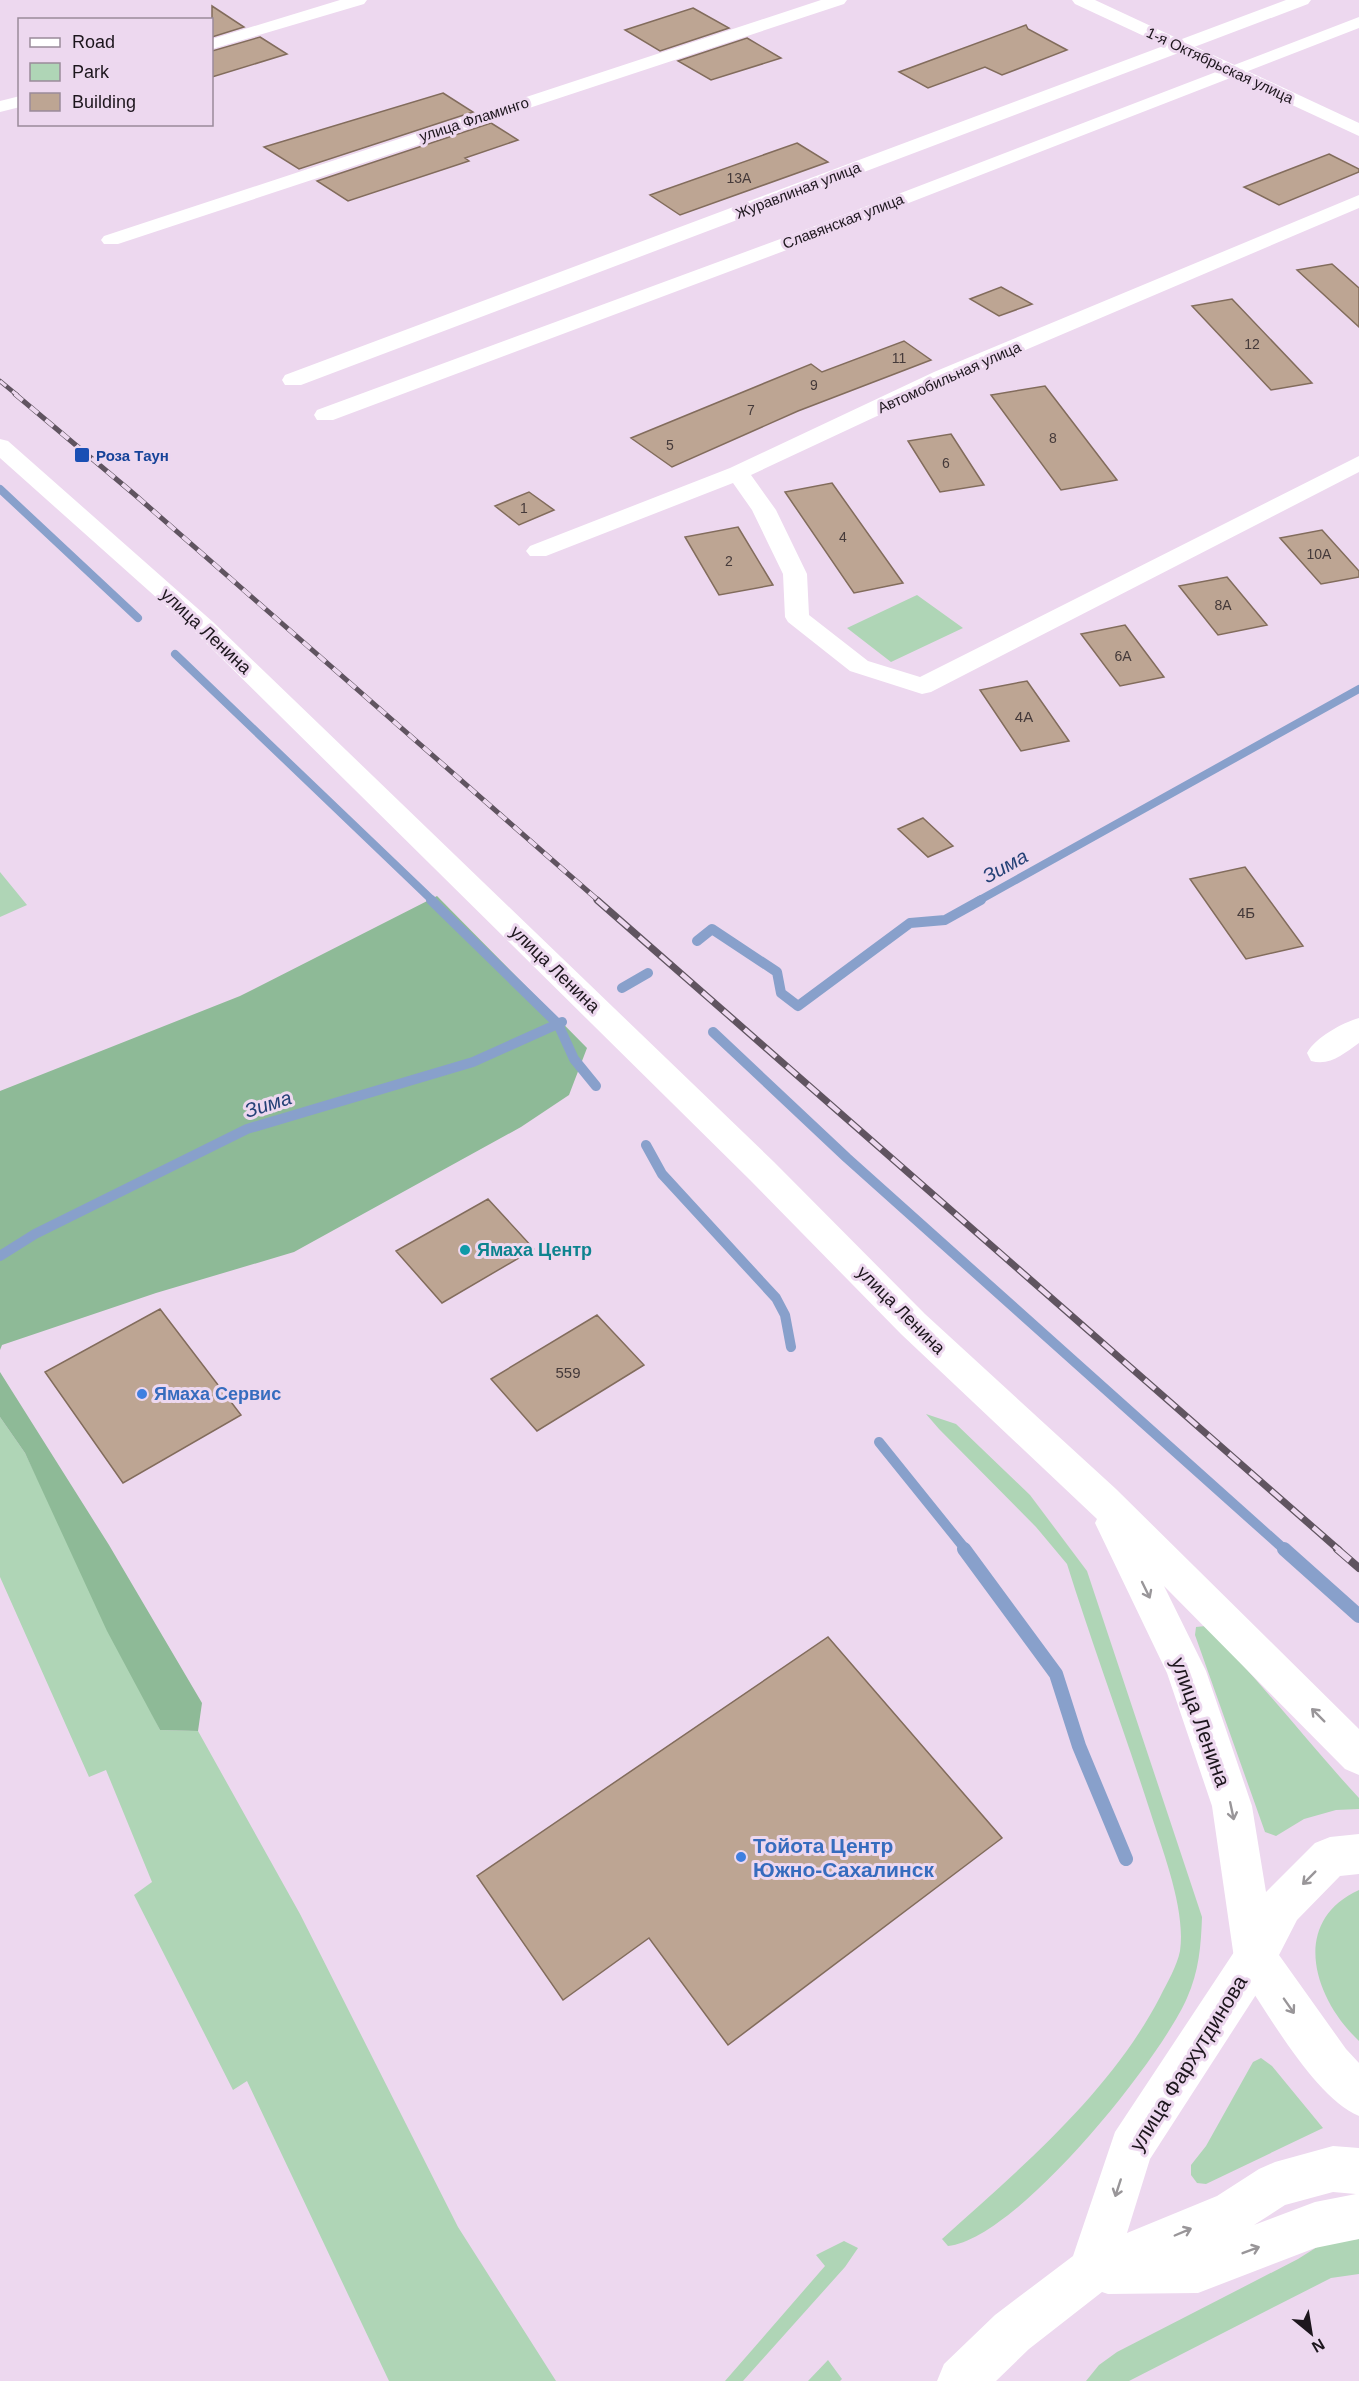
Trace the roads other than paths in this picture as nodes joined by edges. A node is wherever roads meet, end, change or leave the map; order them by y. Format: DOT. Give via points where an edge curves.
graph roads {
  1 [pos="358,0"];
  2 [pos="838,0"];
  3 [pos="1081,0"];
  4 [pos="1302,0"];
  5 [pos="1359,22"];
  6 [pos="213,44"];
  7 [pos="1176,45"];
  8 [pos="1235,72"];
  9 [pos="18,102"];
  10 [pos="0,107"];
  11 [pos="1359,130"];
  12 [pos="1359,201"];
  13 [pos="111,240"];
  14 [pos="293,380"];
  15 [pos="325,416"];
  16 [pos="0,446"];
  17 [pos="1359,463"];
  18 [pos="738,473"];
  19 [pos="538,551"];
  20 [pos="1359,1029"];
  21 [pos="1323,1053"];
  22 [pos="1102,1500"];
  23 [pos="1359,1756"];
  24 [pos="1359,1854"];
  25 [pos="1255,1958"];
  26 [pos="1359,2094"];
  27 [pos="1359,2171"];
  28 [pos="1359,2216"];
  29 [pos="1091,2271"];
  30 [pos="961,2381"];
  1 -- 6 [label="street"];
  2 -- 13 [label="street, улица Фламинго"];
  3 -- 7 [label="main road, 1-я Октябрьская улица"];
  4 -- 7 [label="street, Журавлиная улица"];
  5 -- 8 [label="street, Славянская улица"];
  7 -- 8 [label="main road, 1-я Октябрьская улица"];
  7 -- 14 [label="street, Журавлиная улица"];
  8 -- 11 [label="main road, 1-я Октябрьская улица"];
  8 -- 15 [label="street, Славянская улица"];
  9 -- 10 [label="street"];
  12 -- 18 [label="street, Автомобильная улица" via="942,377"];
  16 -- 22 [label="main road, улица Ленина" via="204,627 762,1171 913,1324"];
  17 -- 18 [label="street" via="922,686 859,666 797,618 795,574 764,510"];
  18 -- 19 [label="street, Автомобильная улица"];
  20 -- 21 [label="street"];
  23 -- 22 [label="main road, улица Ленина, one-way"];
  22 -- 25 [label="main road, улица Ленина, one-way" via="1186,1671 1232,1806"];
  24 -- 25 [label="main road, улица Фархутдинова, one-way" via="1330,1857 1282,1905"];
  25 -- 26 [label="main road, one-way" via="1330,2065"];
  25 -- 29 [label="main road, улица Фархутдинова, one-way" via="1131,2148"];
  29 -- 27 [label="main road, one-way" via="1233,2211 1275,2186 1333,2169"];
  29 -- 28 [label="main road, one-way" via="1198,2270 1316,2225"];
  29 -- 30 [label="main road" via="1012,2332"];
}
